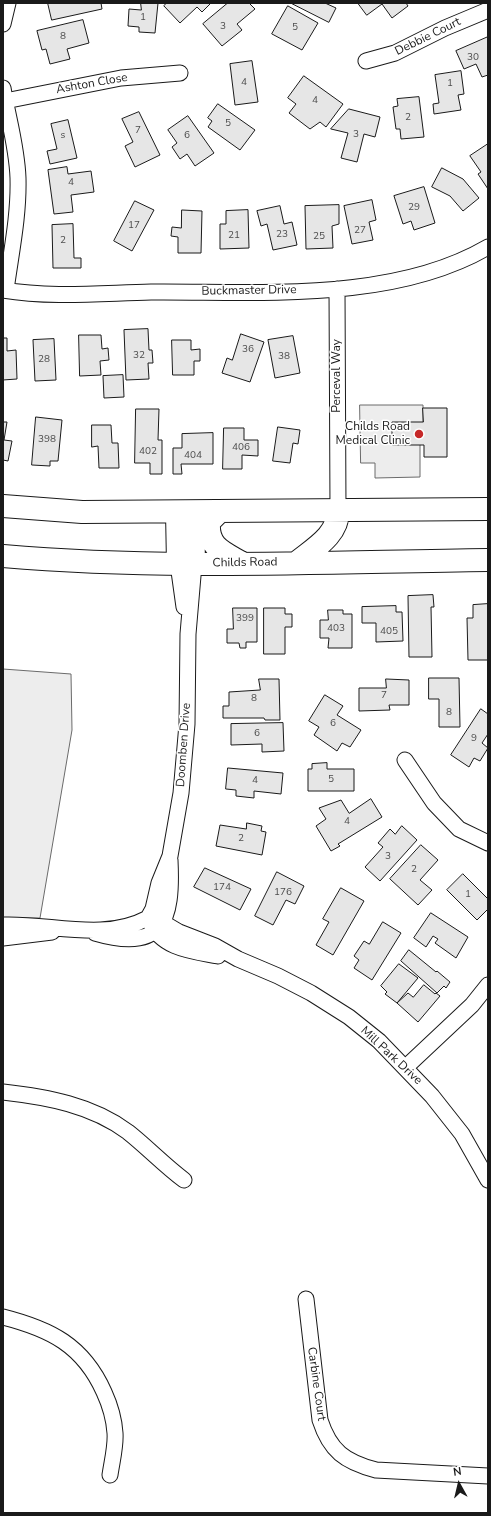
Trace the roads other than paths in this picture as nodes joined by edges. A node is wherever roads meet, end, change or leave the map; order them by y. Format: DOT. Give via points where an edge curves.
graph roads {
  1 [pos="8,3"];
  2 [pos="488,10"];
  3 [pos="3,24"];
  4 [pos="366,61"];
  5 [pos="180,73"];
  6 [pos="4,94"];
  7 [pos="488,247"];
  8 [pos="337,289"];
  9 [pos="4,290"];
  10 [pos="3,506"];
  11 [pos="488,508"];
  12 [pos="338,510"];
  13 [pos="220,511"];
  14 [pos="185,512"];
  15 [pos="3,556"];
  16 [pos="488,560"];
  17 [pos="296,562"];
  18 [pos="242,563"];
  19 [pos="186,564"];
  20 [pos="405,760"];
  21 [pos="488,843"];
  22 [pos="155,924"];
  23 [pos="3,925"];
  24 [pos="63,930"];
  25 [pos="3,938"];
  26 [pos="488,985"];
  27 [pos="406,1067"];
  28 [pos="3,1092"];
  29 [pos="184,1180"];
  30 [pos="488,1180"];
  31 [pos="306,1299"];
  32 [pos="3,1317"];
  33 [pos="110,1475"];
  34 [pos="488,1476"];
  1 -- 3 [label="street"];
  2 -- 4 [label="street, Debbie Court" via="445,28 395,54"];
  5 -- 6 [label="street, Ashton Close"];
  6 -- 9 [label="street" via="12,126 18,177 17,218"];
  7 -- 8 [label="street, Buckmaster Drive" via="419,275"];
  8 -- 9 [label="street, Buckmaster Drive" via="55,293"];
  8 -- 12 [label="street, Perceval Way"];
  10 -- 14 [label="main road" via="82,512"];
  11 -- 12 [label="main road"];
  12 -- 13 [label="main road"];
  12 -- 17 [label="main road" via="337,524 325,540"];
  13 -- 14 [label="main road"];
  13 -- 18 [label="main road" via="209,522 211,542"];
  14 -- 19 [label="main road"];
  15 -- 19 [label="main road, Childs Road" via="74,562"];
  16 -- 17 [label="main road, Childs Road"];
  17 -- 18 [label="main road, Childs Road"];
  18 -- 19 [label="main road, Childs Road"];
  19 -- 22 [label="street, Doomben Drive" via="188,634 185,754 170,856 159,883 153,909"];
  20 -- 21 [label="street" via="434,803 459,829"];
  22 -- 24 [label="street"];
  22 -- 27 [label="street, Mill Park Drive" via="158,937 184,948 238,959 278,976 324,1001 379,1041"];
  23 -- 24 [label="street" via="22,924"];
  24 -- 25 [label="street"];
  26 -- 27 [label="street" via="472,1005"];
  27 -- 30 [label="street, Mill Park Drive" via="462,1134"];
  28 -- 29 [label="street" via="52,1099 108,1121 126,1131"];
  31 -- 34 [label="street, Carbine Court" via="320,1420 324,1434 334,1449 358,1466 376,1470"];
  32 -- 33 [label="street" via="43,1329 62,1339 74,1348 98,1378 114,1424"];
}
